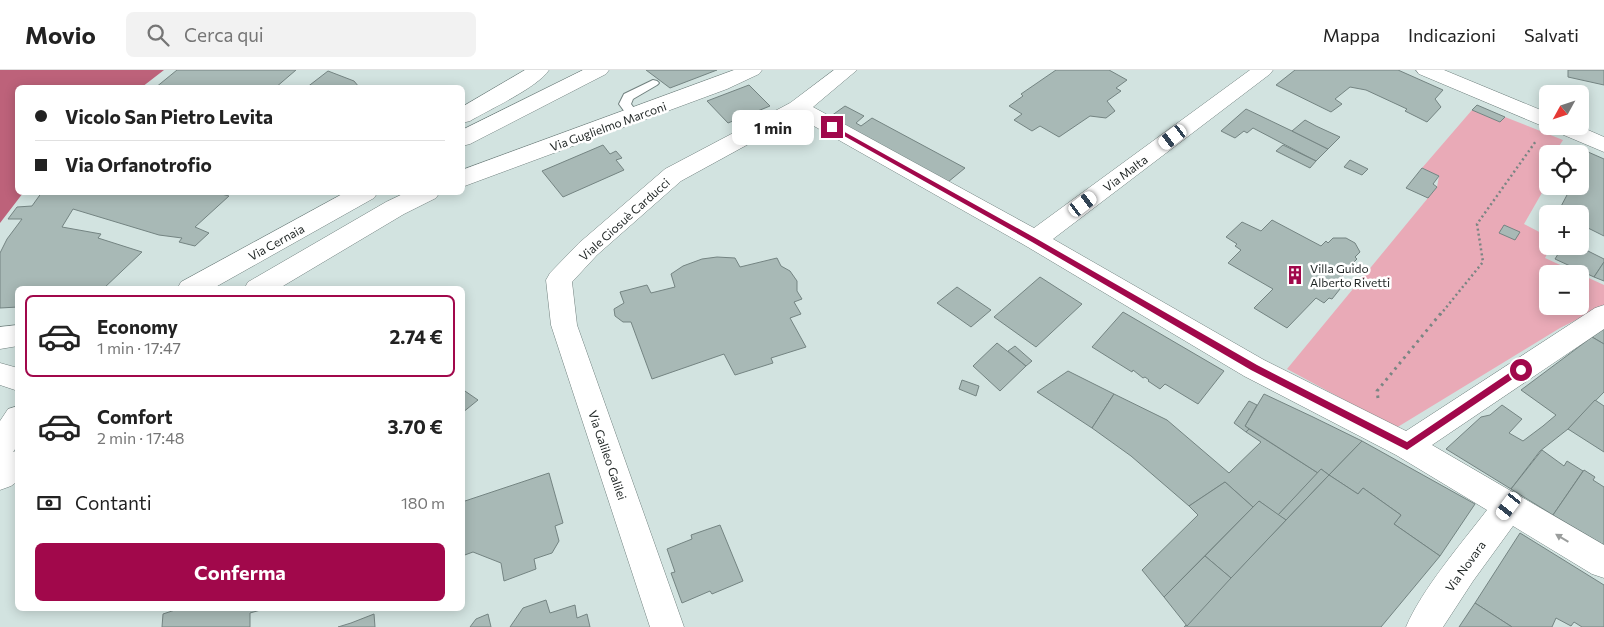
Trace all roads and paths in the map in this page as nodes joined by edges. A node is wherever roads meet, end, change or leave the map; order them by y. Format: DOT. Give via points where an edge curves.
graph roads {
  1 [pos="509,70"];
  2 [pos="539,70"];
  3 [pos="599,70"];
  4 [pos="752,70"];
  5 [pos="847,70"];
  6 [pos="1263,70"];
  7 [pos="1426,70"];
  8 [pos="653,83"];
  9 [pos="465,94"];
  10 [pos="798,108"];
  11 [pos="465,114"];
  12 [pos="634,116"];
  13 [pos="1539,117"];
  14 [pos="1580,135"];
  15 [pos="465,137"];
  16 [pos="1537,140"];
  17 [pos="1604,145"];
  18 [pos="465,178"];
  19 [pos="359,195"];
  20 [pos="422,195"];
  21 [pos="1035,240"];
  22 [pos="559,280"];
  23 [pos="195,286"];
  24 [pos="262,286"];
  25 [pos="1604,315"];
  26 [pos="15,336"];
  27 [pos="0,338"];
  28 [pos="0,374"];
  29 [pos="15,379"];
  30 [pos="15,423"];
  31 [pos="1395,440"];
  32 [pos="0,446"];
  33 [pos="15,465"];
  34 [pos="0,477"];
  35 [pos="1509,506"];
  36 [pos="1604,563"];
  37 [pos="667,627"];
  38 [pos="1423,627"];
  1 -- 9 [label="street"];
  2 -- 11 [label="street"];
  3 -- 15 [label="street"];
  4 -- 12 [label="street, Via Guglielmo Marconi"];
  5 -- 10 [label="street, Viale Giosuè Carducci"];
  6 -- 21 [label="street, Via Malta"];
  7 -- 13 [label="street"];
  8 -- 12 [label="lane" via="628,97 626,104"];
  10 -- 21 [label="street"];
  10 -- 22 [label="street, Viale Giosuè Carducci" via="673,175 588,249"];
  12 -- 18 [label="street, Via Guglielmo Marconi"];
  14 -- 17 [label="street"];
  16 -- 31 [label="path" via="1477,224 1483,262 1377,391"];
  19 -- 23 [label="street, Via Cernaia"];
  20 -- 24 [label="street"];
  21 -- 31 [label="street" via="1254,368"];
  22 -- 37 [label="street, Via Galileo Galilei" via="564,325"];
  25 -- 31 [label="street"];
  26 -- 27 [label="street"];
  28 -- 29 [label="street"];
  30 -- 32 [label="street"];
  31 -- 35 [label="street"];
  33 -- 34 [label="street"];
  36 -- 35 [label="street, one-way"];
  35 -- 38 [label="street, Via Novara"];
}
